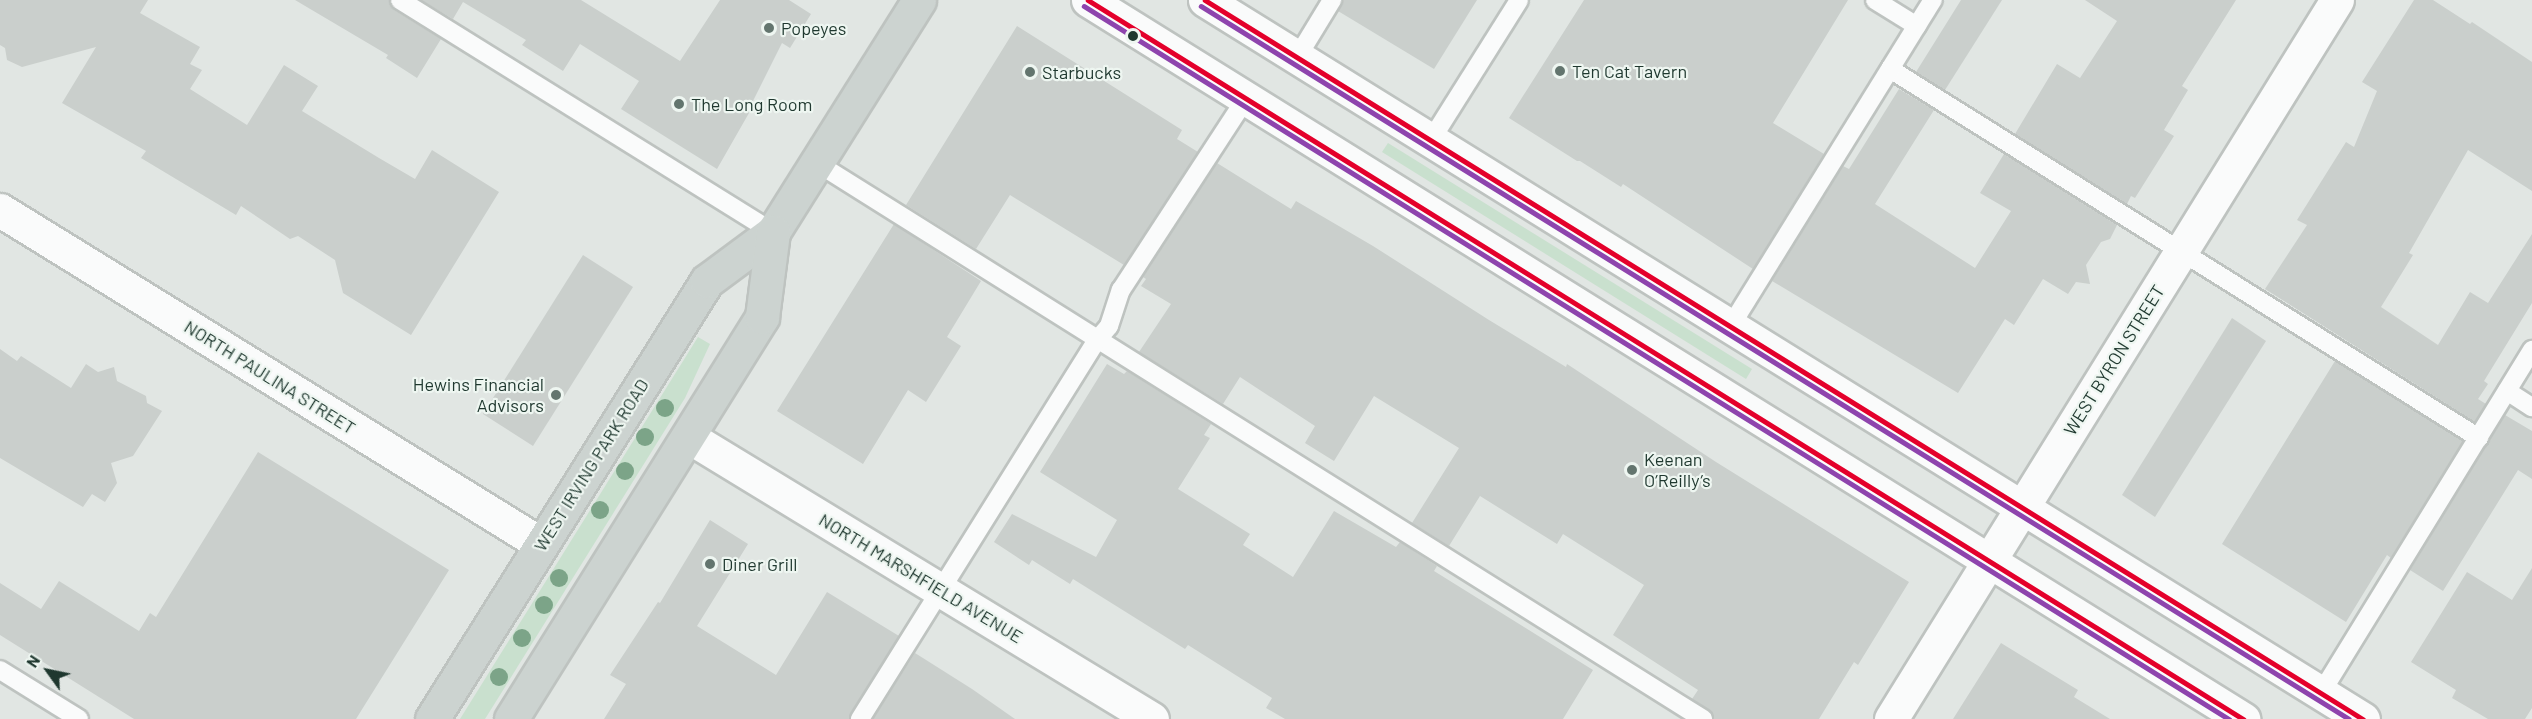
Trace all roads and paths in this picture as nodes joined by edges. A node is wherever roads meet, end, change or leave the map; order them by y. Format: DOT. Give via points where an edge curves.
graph roads {
  1 [pos="400,0"];
  2 [pos="919,0"];
  3 [pos="1088,0"];
  4 [pos="1205,0"];
  5 [pos="1332,0"];
  6 [pos="1519,0"];
  7 [pos="1875,0"];
  8 [pos="1933,0"];
  9 [pos="2337,0"];
  10 [pos="1917,26"];
  11 [pos="1298,56"];
  12 [pos="1890,69"];
  13 [pos="1246,98"];
  14 [pos="1431,140"];
  15 [pos="817,163"];
  16 [pos="0,210"];
  17 [pos="773,232"];
  18 [pos="2181,251"];
  19 [pos="1730,327"];
  20 [pos="1097,340"];
  21 [pos="2532,350"];
  22 [pos="2507,392"];
  23 [pos="2532,407"];
  24 [pos="689,437"];
  25 [pos="2479,438"];
  26 [pos="2023,507"];
  27 [pos="541,544"];
  28 [pos="1989,562"];
  29 [pos="941,589"];
  30 [pos="0,670"];
  31 [pos="2321,693"];
  32 [pos="79,719"];
  33 [pos="432,719"];
  34 [pos="511,719"];
  35 [pos="860,719"];
  36 [pos="1152,719"];
  37 [pos="1702,719"];
  38 [pos="1891,719"];
  39 [pos="2243,719"];
  40 [pos="2363,719"];
  1 -- 17 [label="lane"];
  2 -- 15 [label="main road, WEST IRVING PARK ROAD"];
  3 -- 13 [label="main road"];
  4 -- 11 [label="main road"];
  5 -- 11 [label="lane"];
  6 -- 14 [label="lane"];
  7 -- 10 [label="lane"];
  8 -- 10 [label="lane"];
  9 -- 18 [label="main road, WEST BYRON STREET"];
  10 -- 12 [label="lane"];
  11 -- 14 [label="main road"];
  12 -- 18 [label="lane"];
  12 -- 19 [label="lane"];
  13 -- 20 [label="lane" via="1121,290 1109,326"];
  13 -- 28 [label="main road"];
  14 -- 19 [label="main road"];
  15 -- 17 [label="main road, WEST IRVING PARK ROAD"];
  15 -- 20 [label="lane"];
  16 -- 27 [label="main road, NORTH PAULINA STREET"];
  17 -- 24 [label="main road, WEST IRVING PARK ROAD" via="762,317"];
  17 -- 27 [label="main road, WEST IRVING PARK ROAD" via="707,280"];
  18 -- 25 [label="lane"];
  18 -- 26 [label="main road, WEST BYRON STREET"];
  19 -- 26 [label="main road"];
  20 -- 29 [label="lane"];
  20 -- 37 [label="lane"];
  21 -- 22 [label="lane"];
  22 -- 23 [label="lane"];
  22 -- 25 [label="lane"];
  24 -- 29 [label="main road, NORTH MARSHFIELD AVENUE"];
  24 -- 34 [label="main road, WEST IRVING PARK ROAD"];
  25 -- 31 [label="lane"];
  26 -- 28 [label="main road, WEST BYRON STREET"];
  26 -- 31 [label="main road"];
  27 -- 33 [label="main road, WEST IRVING PARK ROAD"];
  28 -- 38 [label="main road, WEST BYRON STREET"];
  28 -- 39 [label="main road"];
  29 -- 35 [label="lane"];
  29 -- 36 [label="main road, NORTH MARSHFIELD AVENUE"];
  30 -- 32 [label="lane"];
  31 -- 40 [label="main road"];
}
